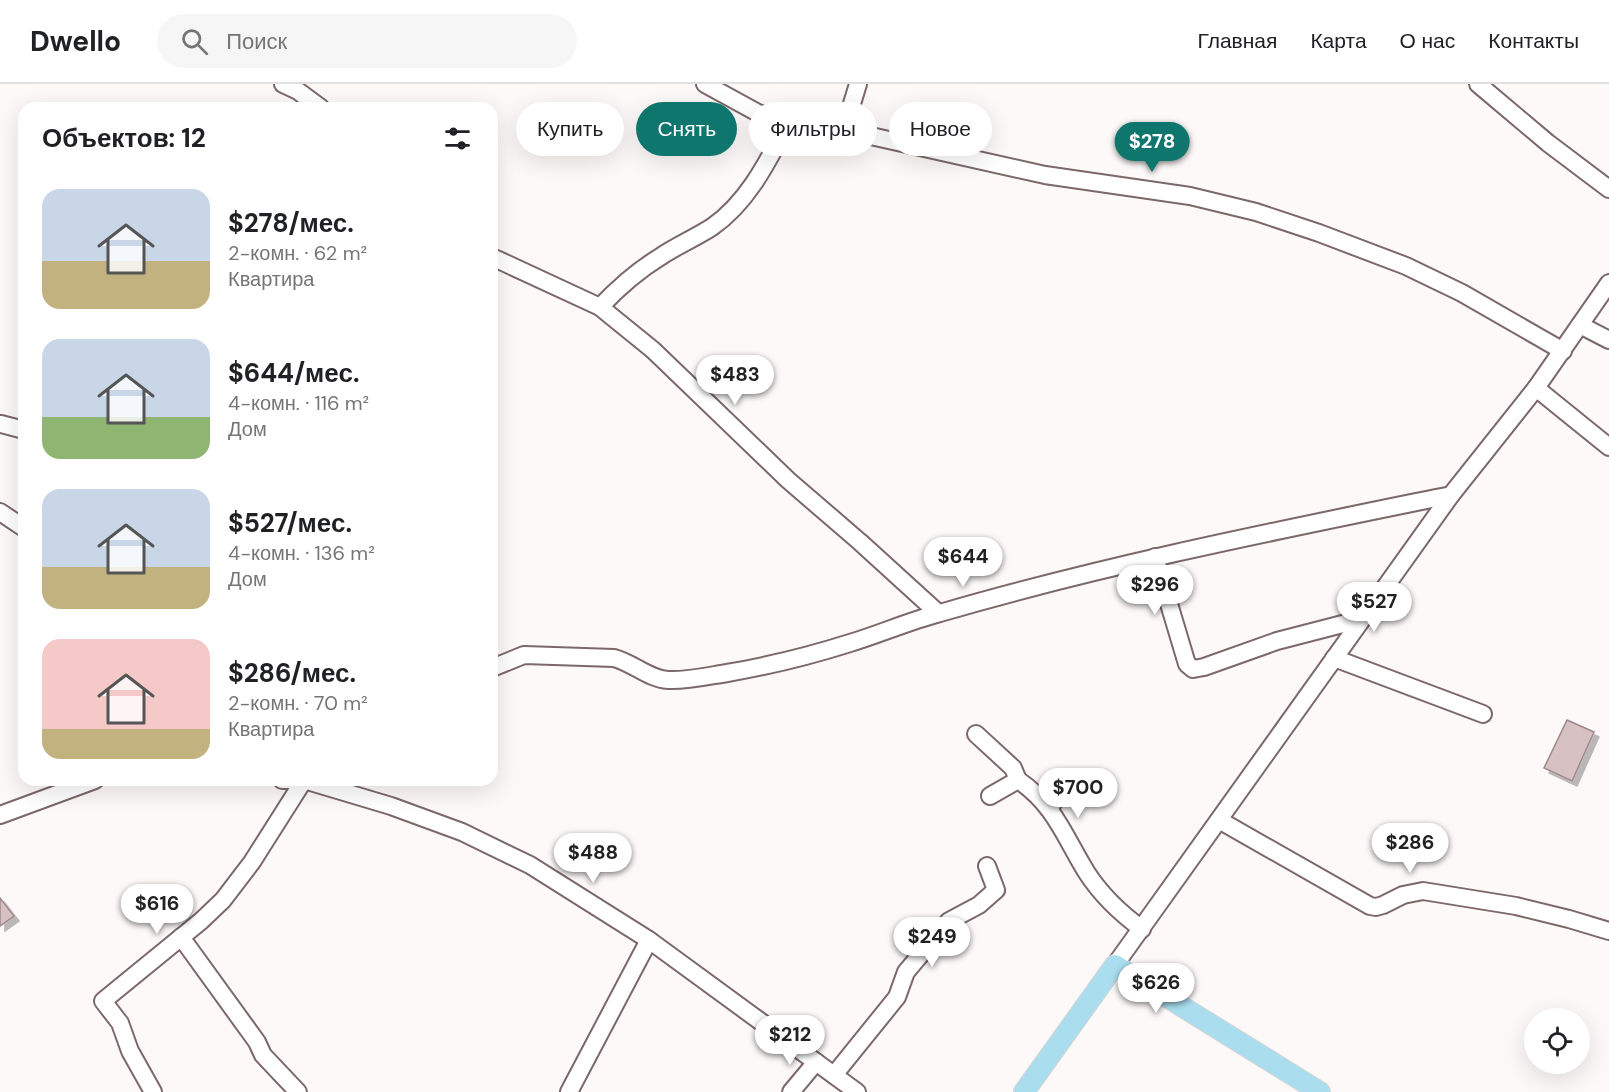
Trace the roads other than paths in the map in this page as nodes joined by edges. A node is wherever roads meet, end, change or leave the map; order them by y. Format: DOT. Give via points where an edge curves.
graph roads {
  1 [pos="283,84"];
  2 [pos="705,84"];
  3 [pos="858,84"];
  4 [pos="1478,84"];
  5 [pos="312,102"];
  6 [pos="853,102"];
  7 [pos="749,108"];
  8 [pos="877,137"];
  9 [pos="771,156"];
  10 [pos="1609,189"];
  11 [pos="498,260"];
  12 [pos="1609,284"];
  13 [pos="600,307"];
  14 [pos="1581,325"];
  15 [pos="1609,340"];
  16 [pos="1563,351"];
  17 [pos="1536,388"];
  18 [pos="0,425"];
  19 [pos="18,428"];
  20 [pos="1609,447"];
  21 [pos="1451,495"];
  22 [pos="0,512"];
  23 [pos="18,524"];
  24 [pos="1155,557"];
  25 [pos="938,613"];
  26 [pos="1362,619"];
  27 [pos="1335,658"];
  28 [pos="498,666"];
  29 [pos="1483,714"];
  30 [pos="976,734"];
  31 [pos="1018,780"];
  32 [pos="1067,782"];
  33 [pos="80,786"];
  34 [pos="300,786"];
  35 [pos="324,786"];
  36 [pos="990,796"];
  37 [pos="1048,809"];
  38 [pos="0,815"];
  39 [pos="1218,820"];
  40 [pos="987,866"];
  41 [pos="1142,929"];
  42 [pos="1609,931"];
  43 [pos="182,937"];
  44 [pos="649,940"];
  45 [pos="1115,966"];
  46 [pos="816,1062"];
  47 [pos="834,1075"];
  48 [pos="153,1092"];
  49 [pos="298,1092"];
  50 [pos="569,1092"];
  51 [pos="791,1092"];
  52 [pos="857,1092"];
  53 [pos="1024,1092"];
  54 [pos="1320,1092"];
  1 -- 5 [label="street"];
  2 -- 7 [label="street"];
  3 -- 6 [label="street"];
  4 -- 10 [label="street"];
  8 -- 16 [label="street" via="1046,175 1190,196 1256,212 1406,266"];
  9 -- 13 [label="street" via="734,208 713,226 641,268"];
  11 -- 13 [label="street"];
  12 -- 14 [label="street"];
  13 -- 25 [label="street" via="653,350 788,480"];
  14 -- 15 [label="street"];
  14 -- 16 [label="street"];
  16 -- 17 [label="street"];
  17 -- 20 [label="street"];
  17 -- 21 [label="street"];
  18 -- 19 [label="street"];
  21 -- 24 [label="street"];
  21 -- 26 [label="street"];
  22 -- 23 [label="street"];
  24 -- 25 [label="street"];
  24 -- 26 [label="street" via="1187,664 1192,669"];
  25 -- 28 [label="street" via="770,666 698,678 658,678 614,658 524,655"];
  26 -- 27 [label="street"];
  27 -- 29 [label="street"];
  27 -- 39 [label="street"];
  30 -- 31 [label="street" via="1013,768"];
  31 -- 36 [label="street"];
  31 -- 37 [label="street"];
  32 -- 37 [label="street"];
  33 -- 38 [label="street"];
  34 -- 43 [label="street" via="223,900"];
  35 -- 44 [label="street" via="462,832 530,865"];
  37 -- 41 [label="street" via="1060,822 1100,891 1117,911"];
  39 -- 41 [label="street"];
  39 -- 42 [label="street" via="1370,906 1423,891 1516,906"];
  40 -- 47 [label="street" via="996,890 979,905 949,921 906,972 897,997"];
  41 -- 45 [label="street"];
  43 -- 48 [label="street" via="103,1001 120,1023 130,1051"];
  43 -- 49 [label="street" via="262,1054"];
  44 -- 46 [label="street"];
  44 -- 50 [label="street"];
  45 -- 53 [label="main road"];
  45 -- 54 [label="main road"];
  46 -- 47 [label="street"];
  46 -- 51 [label="street"];
  47 -- 52 [label="street"];
}
